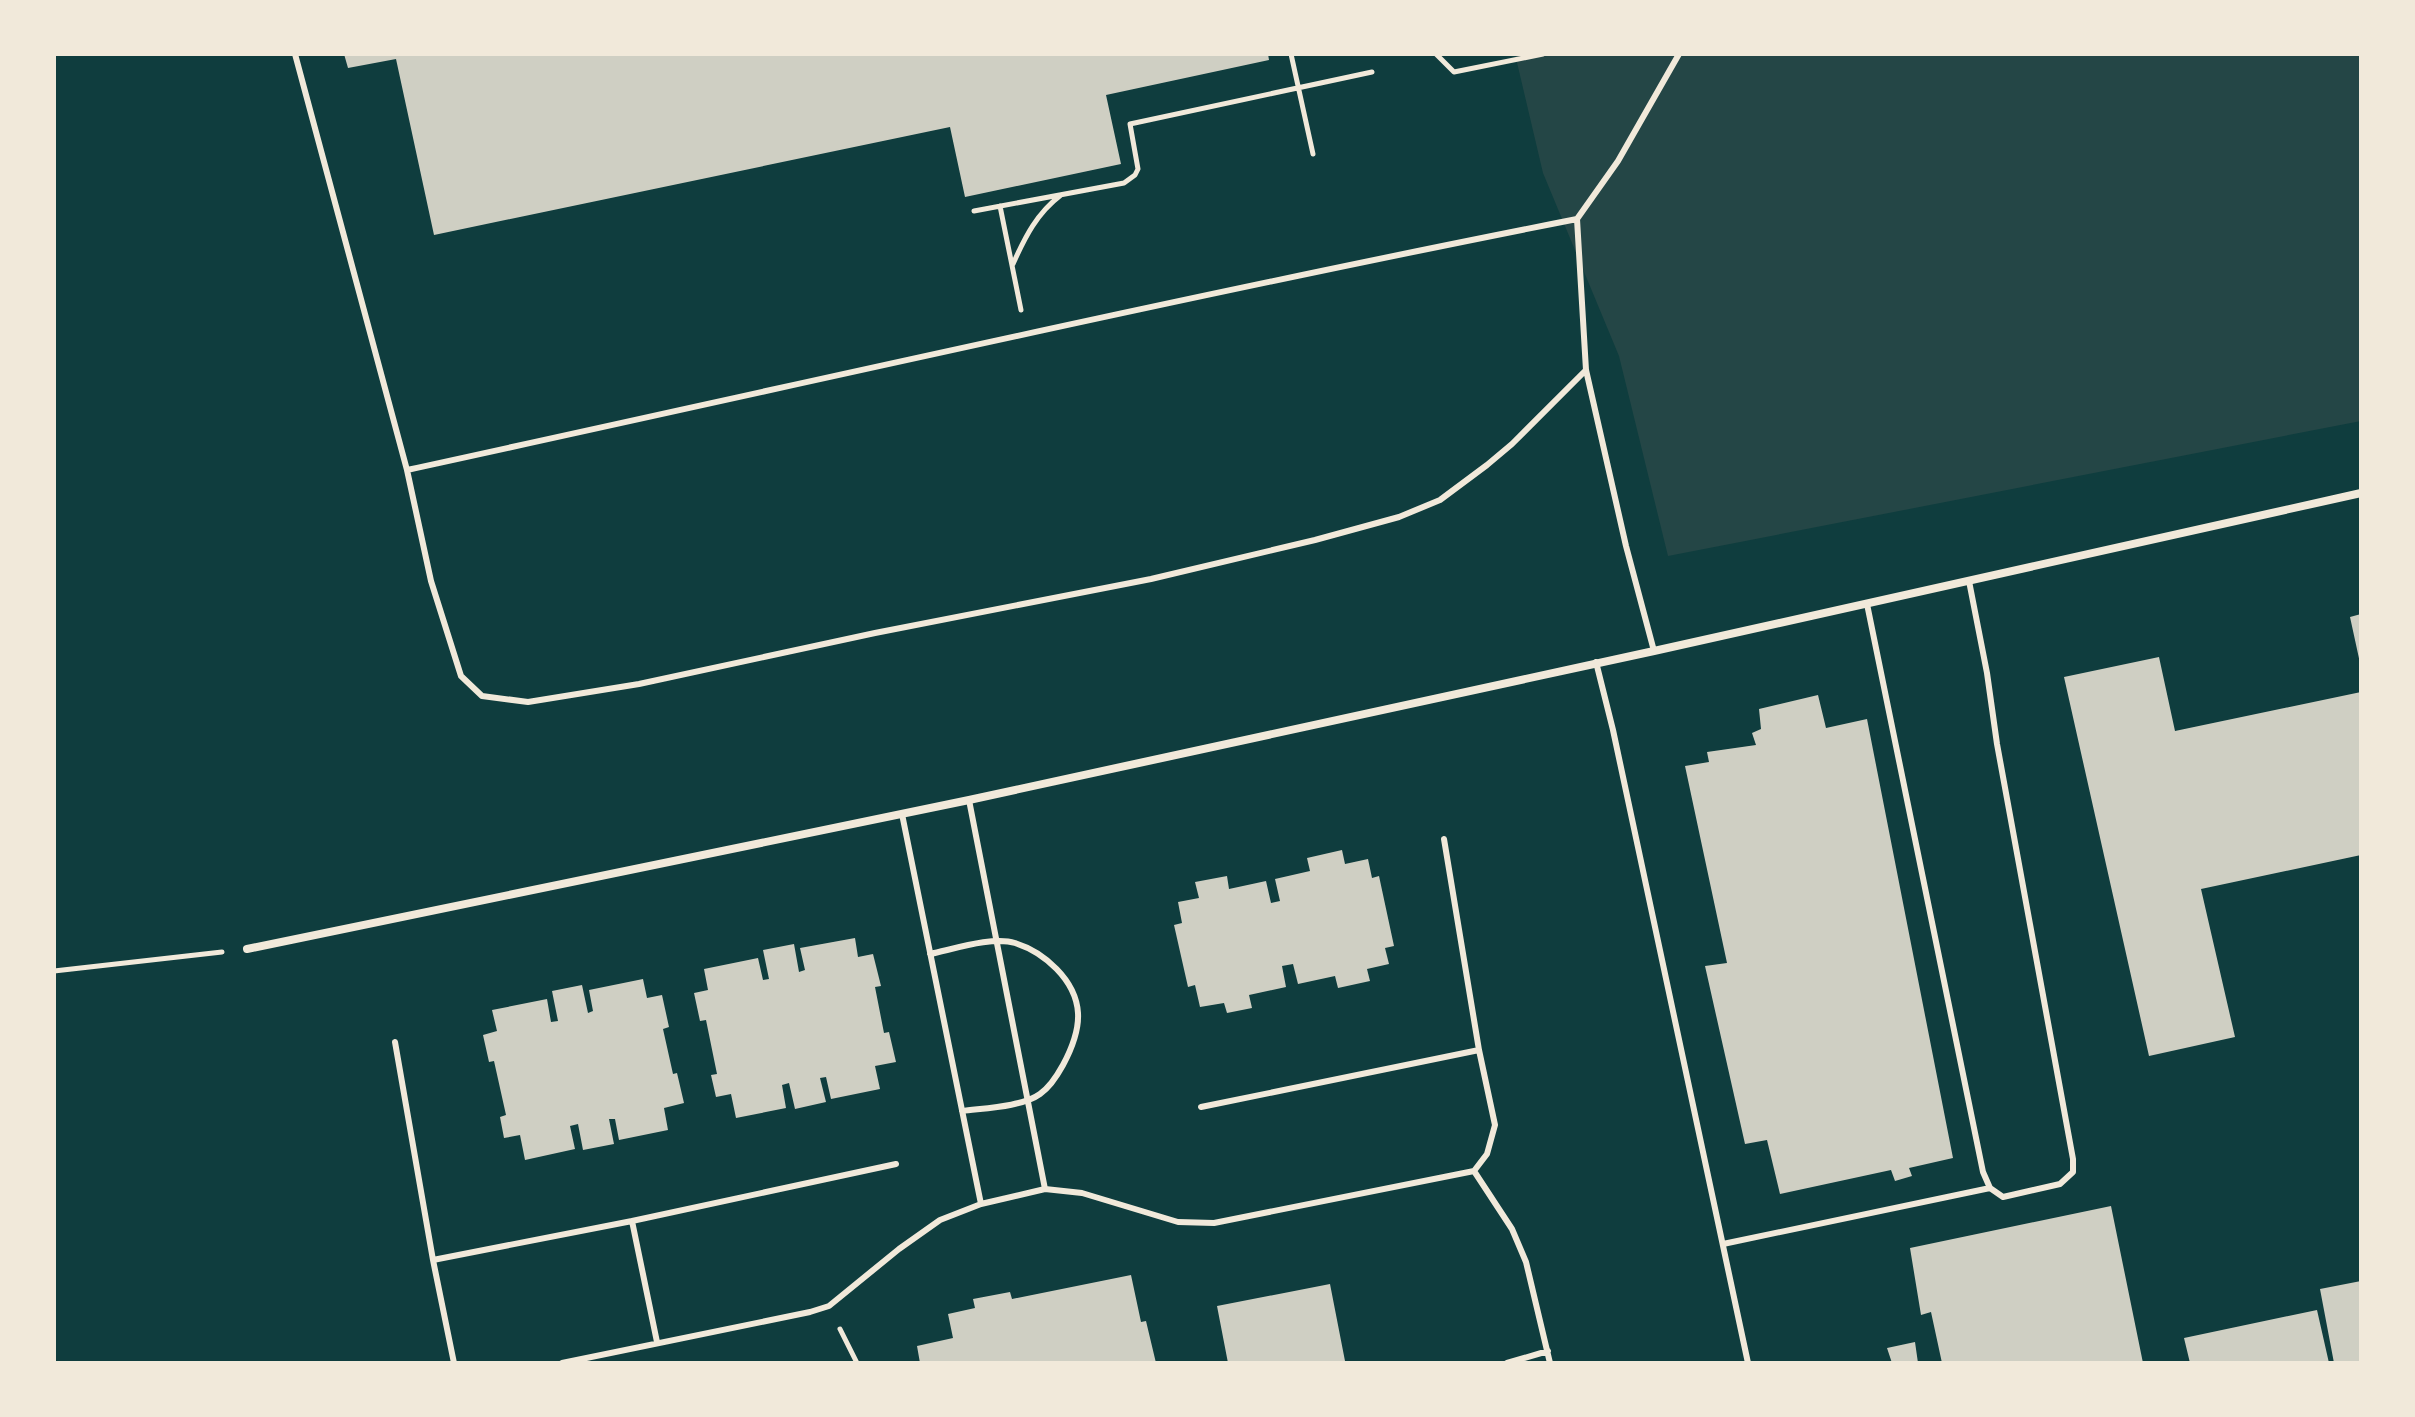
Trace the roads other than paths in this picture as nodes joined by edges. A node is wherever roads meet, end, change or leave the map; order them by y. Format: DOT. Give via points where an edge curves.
graph roads {
  1 [pos="295,54"];
  2 [pos="1679,54"];
  3 [pos="1577,219"];
  4 [pos="1586,370"];
  5 [pos="407,470"];
  6 [pos="2361,493"];
  7 [pos="1969,581"];
  8 [pos="1867,604"];
  9 [pos="1654,651"];
  10 [pos="1596,662"];
  11 [pos="969,800"];
  12 [pos="902,814"];
  13 [pos="1444,839"];
  14 [pos="997,941"];
  15 [pos="247,949"];
  16 [pos="930,954"];
  17 [pos="395,1042"];
  18 [pos="1479,1050"];
  19 [pos="1028,1101"];
  20 [pos="1201,1107"];
  21 [pos="962,1111"];
  22 [pos="896,1164"];
  23 [pos="1474,1171"];
  24 [pos="1990,1188"];
  25 [pos="1045,1189"];
  26 [pos="981,1204"];
  27 [pos="632,1221"];
  28 [pos="1723,1244"];
  29 [pos="433,1260"];
  30 [pos="657,1342"];
  31 [pos="1548,1351"];
  32 [pos="582,1361"];
  33 [pos="454,1363"];
  34 [pos="562,1363"];
  35 [pos="1507,1363"];
  36 [pos="1550,1363"];
  37 [pos="1748,1363"];
  1 -- 5 [label="lane"];
  2 -- 3 [label="lane" via="1618,161"];
  3 -- 4 [label="lane"];
  3 -- 5 [label="lane"];
  4 -- 5 [label="lane" via="1487,465 1440,500 1399,517 1151,579 528,702 482,696 461,676 431,581"];
  4 -- 9 [label="lane"];
  6 -- 7 [label="street"];
  7 -- 8 [label="street"];
  7 -- 24 [label="lane" via="2073,1159 2073,1172 2060,1184 2003,1197"];
  8 -- 9 [label="street"];
  8 -- 24 [label="lane"];
  9 -- 10 [label="street"];
  10 -- 11 [label="street"];
  10 -- 28 [label="lane"];
  11 -- 12 [label="street"];
  11 -- 14 [label="lane"];
  12 -- 15 [label="street"];
  12 -- 16 [label="lane"];
  13 -- 18 [label="lane"];
  14 -- 16 [label="lane"];
  14 -- 19 [label="lane"];
  14 -- 19 [label="lane" via="1012,942 1044,958 1070,987 1078,1012 1068,1056 1042,1094"];
  16 -- 21 [label="lane"];
  17 -- 29 [label="lane"];
  18 -- 20 [label="lane"];
  18 -- 23 [label="lane" via="1495,1125 1487,1154"];
  19 -- 21 [label="lane"];
  19 -- 25 [label="lane"];
  21 -- 26 [label="lane"];
  22 -- 27 [label="lane"];
  23 -- 25 [label="lane" via="1214,1223 1178,1222 1082,1193"];
  23 -- 31 [label="lane" via="1512,1229 1526,1262"];
  24 -- 28 [label="lane"];
  25 -- 26 [label="lane"];
  26 -- 30 [label="lane" via="922,1231 829,1306"];
  27 -- 29 [label="lane"];
  27 -- 30 [label="lane"];
  28 -- 37 [label="lane"];
  29 -- 33 [label="lane"];
  30 -- 32 [label="lane"];
  31 -- 35 [label="lane"];
  31 -- 36 [label="lane"];
  32 -- 34 [label="lane"];
}
